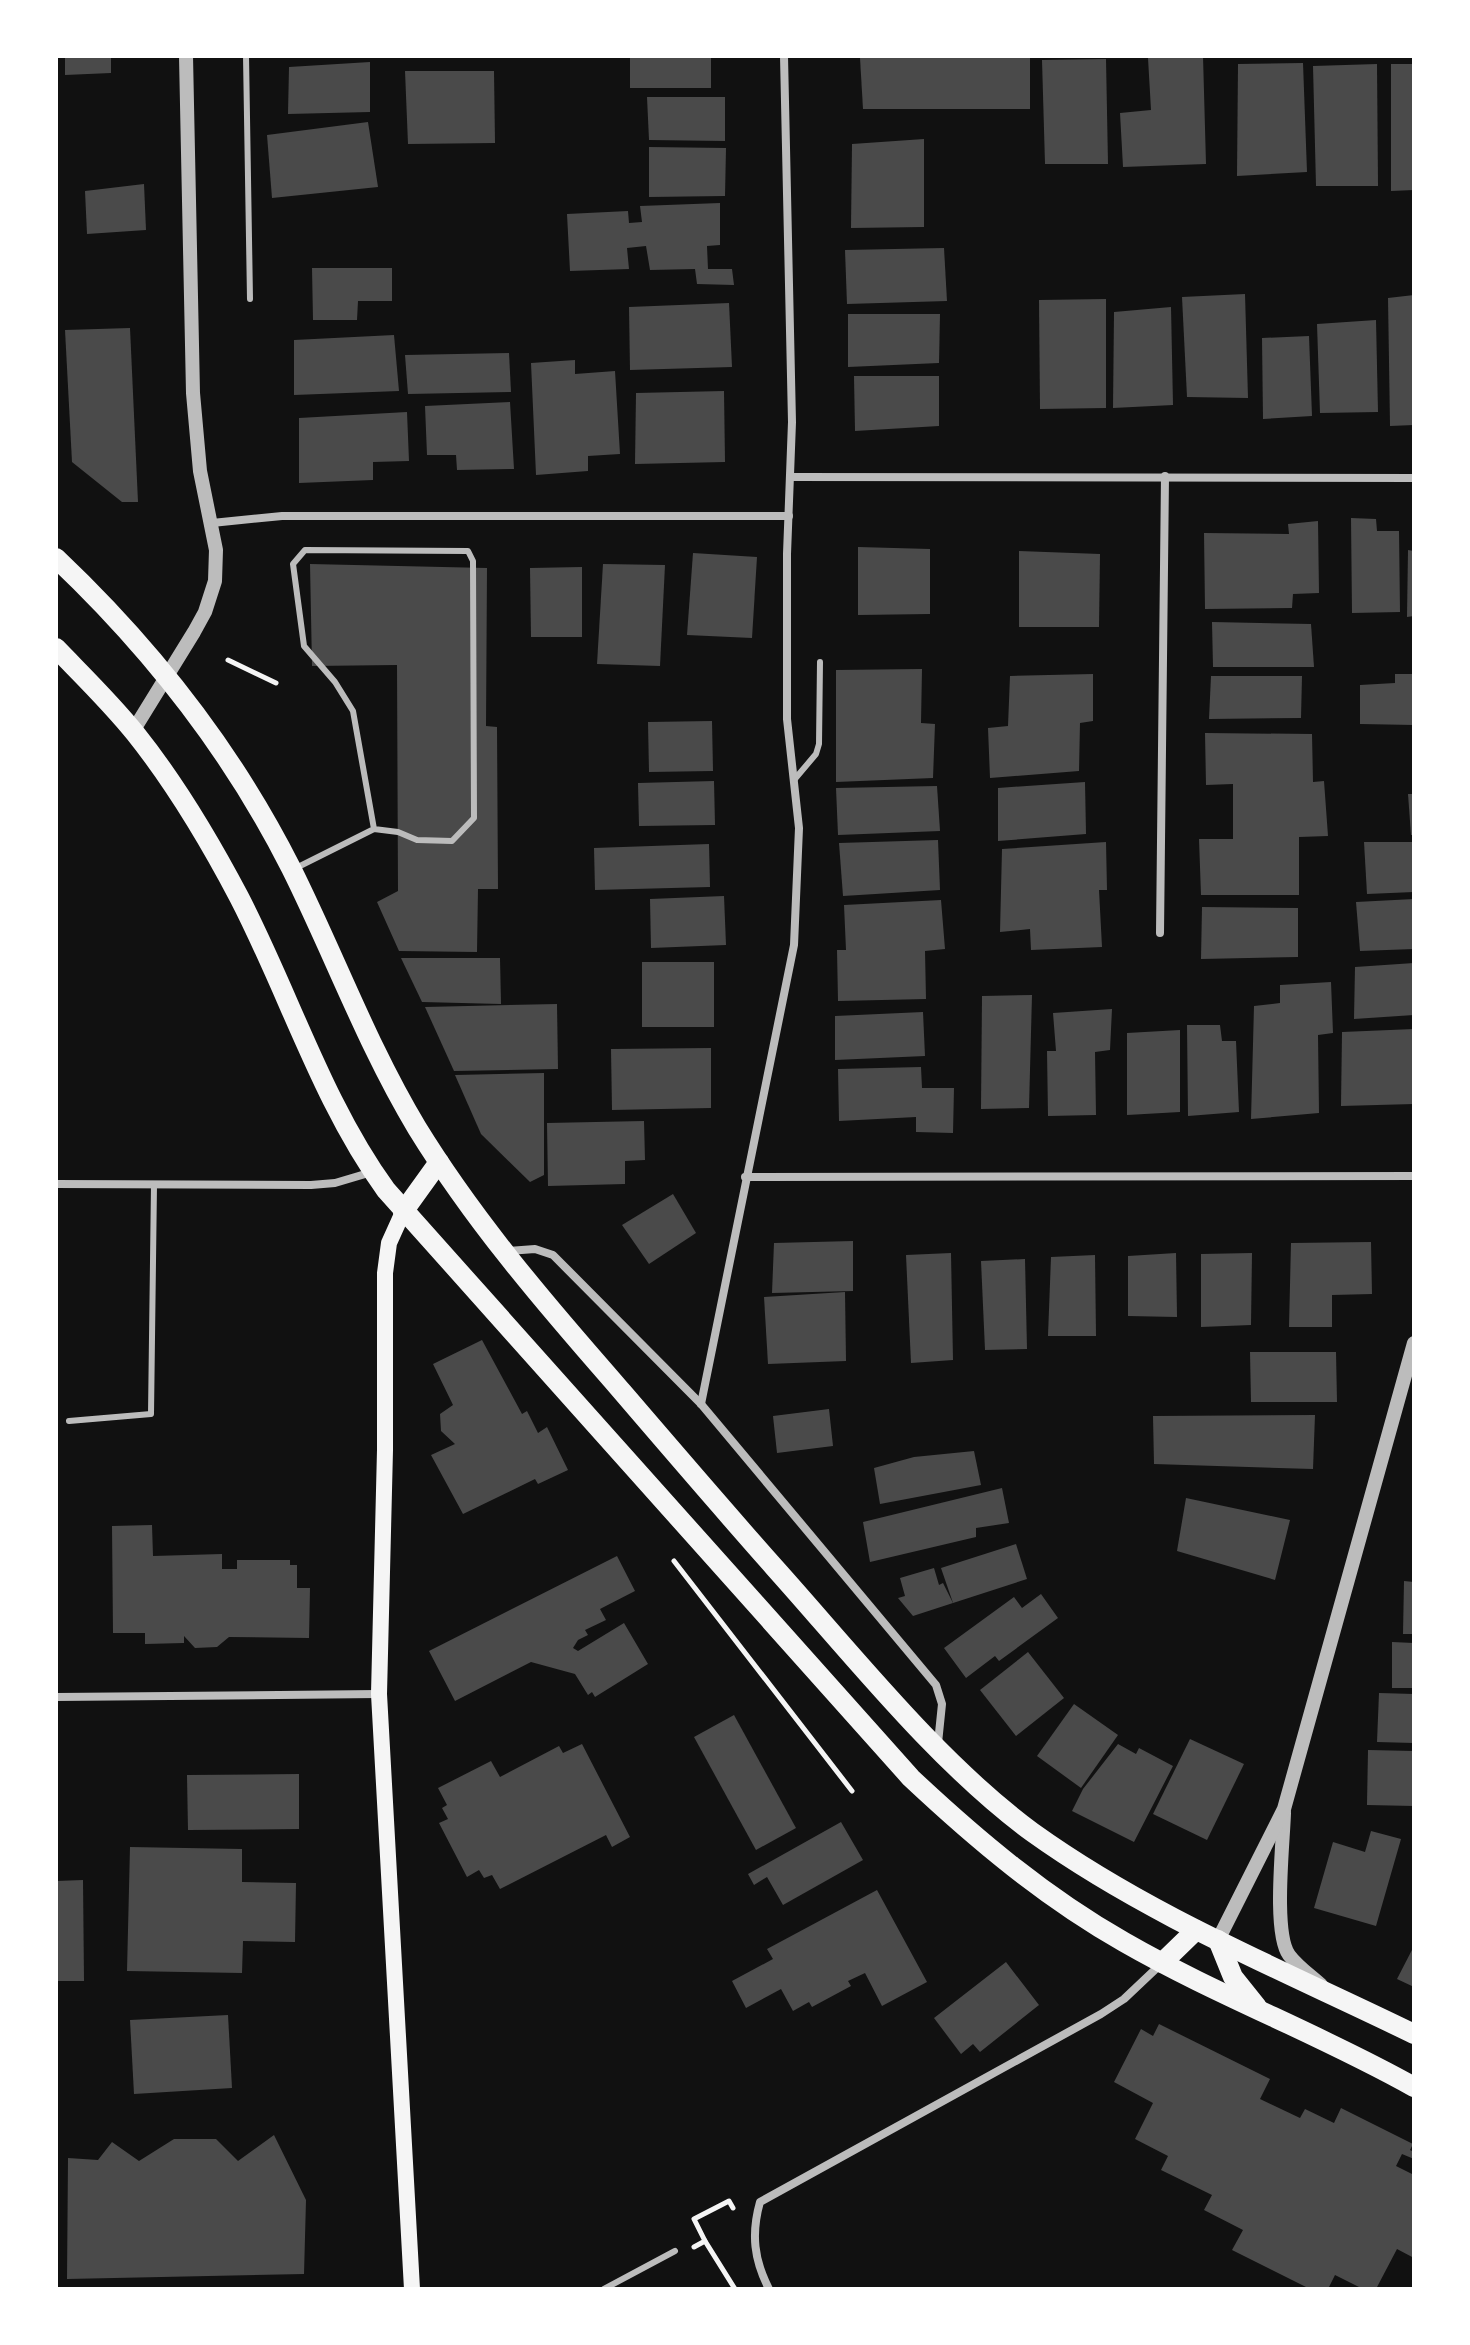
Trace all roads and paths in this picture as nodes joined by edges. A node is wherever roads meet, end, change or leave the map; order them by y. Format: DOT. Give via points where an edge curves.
graph roads {
  1 [pos="186,56"];
  2 [pos="246,56"];
  3 [pos="784,56"];
  4 [pos="250,299"];
  5 [pos="1165,476"];
  6 [pos="790,477"];
  7 [pos="1414,478"];
  8 [pos="789,516"];
  9 [pos="212,523"];
  10 [pos="56,558"];
  11 [pos="56,648"];
  12 [pos="228,660"];
  13 [pos="820,662"];
  14 [pos="167,677"];
  15 [pos="276,683"];
  16 [pos="133,731"];
  17 [pos="794,780"];
  18 [pos="374,829"];
  19 [pos="291,870"];
  20 [pos="1160,933"];
  21 [pos="439,1162"];
  22 [pos="373,1172"];
  23 [pos="1414,1176"];
  24 [pos="745,1177"];
  25 [pos="56,1184"];
  26 [pos="154,1185"];
  27 [pos="403,1212"];
  28 [pos="503,1251"];
  29 [pos="1414,1343"];
  30 [pos="701,1404"];
  31 [pos="69,1421"];
  32 [pos="671,1556"];
  33 [pos="379,1694"];
  34 [pos="56,1697"];
  35 [pos="937,1748"];
  36 [pos="852,1791"];
  37 [pos="1284,1809"];
  38 [pos="1196,1930"];
  39 [pos="1218,1940"];
  40 [pos="1162,1963"];
  41 [pos="1329,1992"];
  42 [pos="1267,2014"];
  43 [pos="1414,2034"];
  44 [pos="1414,2087"];
  45 [pos="738,2217"];
  46 [pos="705,2241"];
  47 [pos="694,2247"];
  48 [pos="675,2251"];
  49 [pos="412,2289"];
  50 [pos="604,2289"];
  51 [pos="735,2289"];
  52 [pos="769,2289"];
  1 -- 9 [label="street" via="193,393 200,471"];
  2 -- 4 [label="lane"];
  3 -- 6 [label="street"];
  5 -- 6 [label="street"];
  5 -- 7 [label="street"];
  5 -- 20 [label="street"];
  6 -- 8 [label="street"];
  8 -- 9 [label="street" via="282,516"];
  8 -- 17 [label="street" via="787,719"];
  9 -- 14 [label="street" via="216,565 211,596"];
  10 -- 14 [label="main road" via="100,599"];
  11 -- 16 [label="main road"];
  12 -- 15 [label="path"];
  13 -- 17 [label="lane" via="819,744"];
  14 -- 16 [label="street"];
  14 -- 19 [label="main road" via="244,784"];
  16 -- 22 [label="main road" via="169,778 239,897 322,1077"];
  17 -- 24 [label="street" via="799,828 794,945"];
  18 -- 18 [label="lane" via="353,711 304,646 293,564 305,550 468,551 473,561 474,818 452,841 417,840"];
  18 -- 19 [label="lane"];
  19 -- 21 [label="main road" via="374,1046"];
  21 -- 27 [label="main road"];
  21 -- 28 [label="main road"];
  22 -- 26 [label="street" via="311,1185"];
  22 -- 27 [label="main road"];
  23 -- 24 [label="street"];
  24 -- 30 [label="street"];
  25 -- 26 [label="street"];
  26 -- 31 [label="lane" via="151,1414"];
  27 -- 33 [label="main road" via="389,1243 385,1273"];
  27 -- 40 [label="main road" via="911,1778 964,1828 1057,1900"];
  28 -- 30 [label="street" via="535,1249 553,1255"];
  28 -- 35 [label="main road"];
  29 -- 37 [label="street"];
  30 -- 35 [label="street" via="936,1685 942,1704"];
  32 -- 36 [label="path"];
  33 -- 34 [label="street"];
  33 -- 49 [label="main road"];
  35 -- 38 [label="main road" via="1032,1832"];
  37 -- 39 [label="street"];
  37 -- 41 [label="street" via="1283,1939 1289,1954"];
  38 -- 39 [label="main road"];
  38 -- 40 [label="main road"];
  39 -- 41 [label="main road"];
  39 -- 42 [label="main road" via="1233,1977"];
  40 -- 42 [label="main road"];
  40 -- 52 [label="street" via="1101,2014 760,2202 754,2247"];
  41 -- 43 [label="main road"];
  42 -- 44 [label="main road"];
  45 -- 46 [label="path" via="729,2201 694,2219"];
  46 -- 47 [label="path"];
  46 -- 51 [label="path"];
  48 -- 50 [label="lane"];
}
